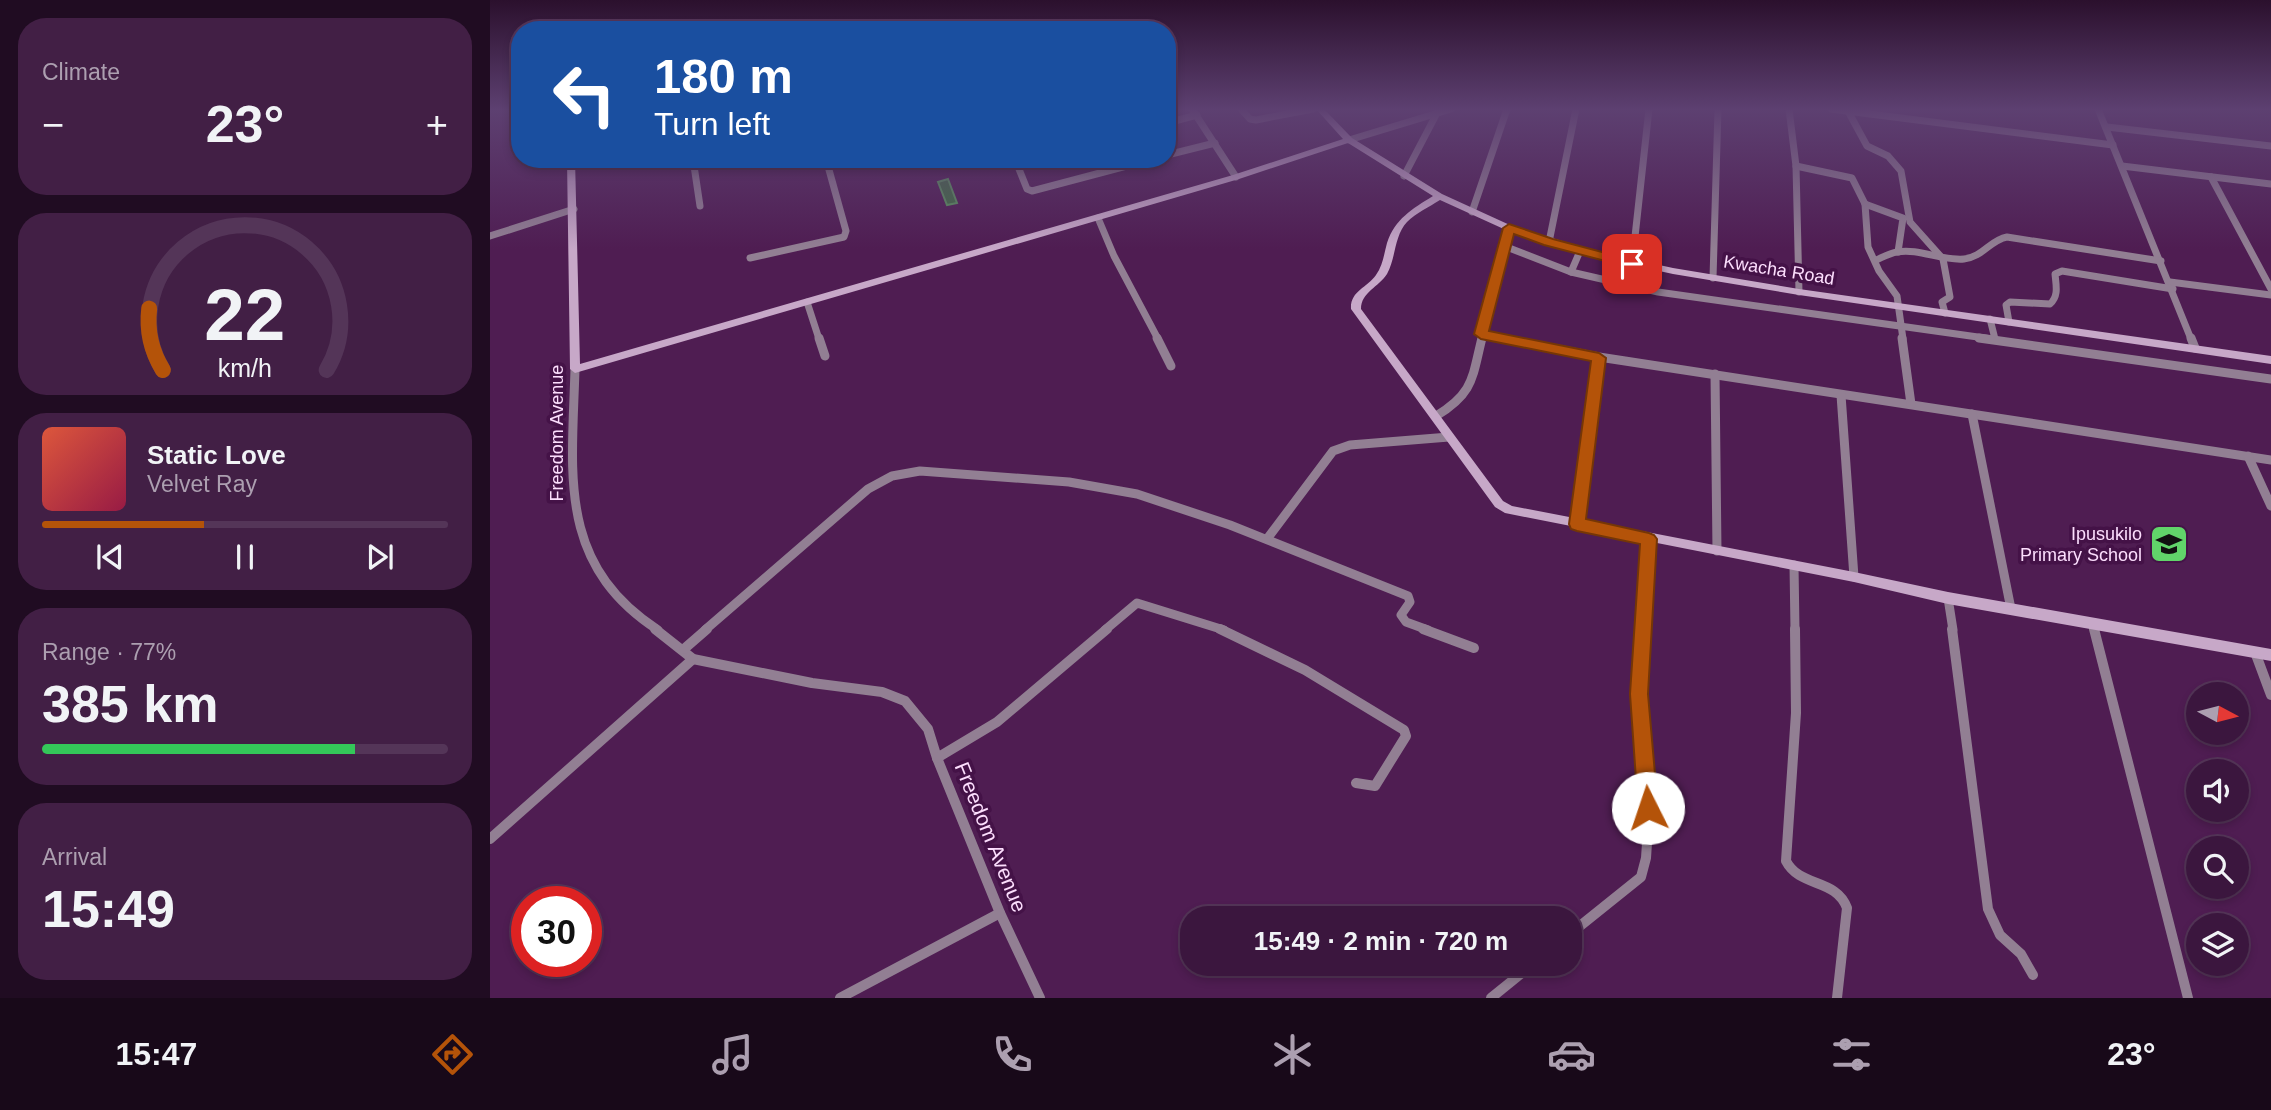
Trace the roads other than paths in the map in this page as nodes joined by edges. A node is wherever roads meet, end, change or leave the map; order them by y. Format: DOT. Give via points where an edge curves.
graph roads {
  1 [pos="1222,156"];
  2 [pos="1301,156"];
  3 [pos="1373,156"];
  4 [pos="1415,156"];
  5 [pos="1491,156"];
  6 [pos="1567,156"];
  7 [pos="1644,156"];
  8 [pos="1717,156"];
  9 [pos="1795,156"];
  10 [pos="1887,156"];
  11 [pos="2118,156"];
  12 [pos="1796,166"];
  13 [pos="2122,166"];
  14 [pos="572,168"];
  15 [pos="694,168"];
  16 [pos="828,168"];
  17 [pos="1019,168"];
  18 [pos="1119,168"];
  19 [pos="1404,176"];
  20 [pos="1236,177"];
  21 [pos="2211,177"];
  22 [pos="2271,184"];
  23 [pos="1439,196"];
  24 [pos="1866,204"];
  25 [pos="700,206"];
  26 [pos="574,209"];
  27 [pos="1472,212"];
  28 [pos="1098,218"];
  29 [pos="1907,221"];
  30 [pos="1509,228"];
  31 [pos="490,236"];
  32 [pos="1549,242"];
  33 [pos="1504,246"];
  34 [pos="1580,251"];
  35 [pos="1898,252"];
  36 [pos="750,258"];
  37 [pos="1943,259"];
  38 [pos="1876,260"];
  39 [pos="2161,261"];
  40 [pos="1632,264"];
  41 [pos="1571,272"];
  42 [pos="1713,278"];
  43 [pos="2171,286"];
  44 [pos="2271,289"];
  45 [pos="1799,292"];
  46 [pos="2271,295"];
  47 [pos="807,302"];
  48 [pos="1899,306"];
  49 [pos="1945,313"];
  50 [pos="1990,319"];
  51 [pos="2009,322"];
  52 [pos="1900,326"];
  53 [pos="2063,329"];
  54 [pos="1481,334"];
  55 [pos="1995,339"];
  56 [pos="2195,348"];
  57 [pos="2069,349"];
  58 [pos="824,356"];
  59 [pos="1599,358"];
  60 [pos="2271,360"];
  61 [pos="1171,366"];
  62 [pos="575,369"];
  63 [pos="1715,374"];
  64 [pos="2271,379"];
  65 [pos="1842,395"];
  66 [pos="1911,404"];
  67 [pos="1972,414"];
  68 [pos="1436,416"];
  69 [pos="1450,437"];
  70 [pos="2248,456"];
  71 [pos="2271,460"];
  72 [pos="2271,506"];
  73 [pos="1577,524"];
  74 [pos="1267,539"];
  75 [pos="1649,539"];
  76 [pos="1717,551"];
  77 [pos="1794,565"];
  78 [pos="1854,577"];
  79 [pos="1948,598"];
  80 [pos="2011,609"];
  81 [pos="2093,624"];
  82 [pos="1474,648"];
  83 [pos="684,649"];
  84 [pos="2255,652"];
  85 [pos="2271,654"];
  86 [pos="693,659"];
  87 [pos="2271,695"];
  88 [pos="937,758"];
  89 [pos="1356,783"];
  90 [pos="490,839"];
  91 [pos="1000,914"];
  92 [pos="1582,924"];
  93 [pos="2033,975"];
  94 [pos="1518,976"];
  95 [pos="840,998"];
  96 [pos="1040,998"];
  97 [pos="1491,998"];
  98 [pos="1837,998"];
  99 [pos="2188,998"];
  1 -- 20 [label="street"];
  2 -- 20 [label="main road"];
  3 -- 19 [label="main road, Kwacha Road"];
  4 -- 19 [label="street"];
  5 -- 27 [label="street"];
  6 -- 32 [label="street"];
  7 -- 40 [label="street"];
  8 -- 42 [label="street"];
  9 -- 12 [label="street"];
  10 -- 29 [label="street" via="1901,171"];
  11 -- 13 [label="street"];
  12 -- 24 [label="street" via="1852,178"];
  12 -- 45 [label="street"];
  13 -- 21 [label="street"];
  13 -- 39 [label="street"];
  14 -- 26 [label="main road, Freedom Avenue"];
  15 -- 25 [label="street"];
  16 -- 36 [label="street" via="844,237"];
  17 -- 18 [label="street" via="1032,191"];
  19 -- 23 [label="main road, Kwacha Road"];
  20 -- 28 [label="main road"];
  21 -- 22 [label="street"];
  21 -- 44 [label="street"];
  23 -- 27 [label="main road, Kwacha Road"];
  23 -- 68 [label="main road" via="1398,227 1381,277 1354,302"];
  24 -- 29 [label="street"];
  24 -- 38 [label="street" via="1868,247"];
  26 -- 31 [label="street"];
  26 -- 62 [label="main road, Freedom Avenue"];
  27 -- 30 [label="main road, Kwacha Road"];
  28 -- 47 [label="main road"];
  28 -- 61 [label="street" via="1111,254"];
  29 -- 35 [label="street"];
  29 -- 37 [label="street"];
  30 -- 32 [label="main road, Kwacha Road"];
  30 -- 33 [label="street"];
  32 -- 34 [label="main road, Kwacha Road"];
  33 -- 41 [label="street"];
  33 -- 54 [label="street"];
  34 -- 40 [label="main road, Kwacha Road"];
  34 -- 41 [label="street"];
  35 -- 37 [label="street"];
  35 -- 38 [label="street"];
  37 -- 39 [label="street" via="1975,257 1996,239 2007,237"];
  37 -- 49 [label="street" via="1950,297 1942,302"];
  38 -- 48 [label="street"];
  39 -- 43 [label="street"];
  40 -- 42 [label="main road, Kwacha Road"];
  41 -- 52 [label="street" via="1658,292"];
  42 -- 45 [label="main road, Kwacha Road"];
  43 -- 46 [label="street"];
  43 -- 51 [label="street" via="2062,271 2055,274 2054,302 2010,302 2006,305"];
  43 -- 56 [label="street"];
  45 -- 48 [label="main road, Kwacha Road"];
  47 -- 58 [label="street"];
  47 -- 62 [label="main road"];
  48 -- 49 [label="main road, Kwacha Road"];
  48 -- 52 [label="street"];
  49 -- 50 [label="main road, Kwacha Road"];
  50 -- 51 [label="main road, Kwacha Road"];
  50 -- 55 [label="street"];
  51 -- 53 [label="main road, Kwacha Road"];
  52 -- 55 [label="street"];
  52 -- 66 [label="street"];
  53 -- 56 [label="main road, Kwacha Road"];
  53 -- 57 [label="street"];
  54 -- 59 [label="street"];
  54 -- 68 [label="street" via="1465,396"];
  55 -- 57 [label="street"];
  56 -- 60 [label="main road, Kwacha Road"];
  57 -- 64 [label="street"];
  59 -- 63 [label="street"];
  59 -- 73 [label="street"];
  62 -- 83 [label="street, Freedom Avenue" via="573,499 578,530 609,590 626,608"];
  63 -- 65 [label="street"];
  63 -- 76 [label="street"];
  65 -- 66 [label="street"];
  65 -- 78 [label="street"];
  66 -- 67 [label="street"];
  67 -- 70 [label="street"];
  67 -- 80 [label="street"];
  68 -- 69 [label="main road"];
  69 -- 73 [label="main road" via="1509,510"];
  69 -- 74 [label="street" via="1350,444 1333,451"];
  70 -- 71 [label="street"];
  70 -- 72 [label="street"];
  73 -- 75 [label="main road"];
  74 -- 82 [label="street" via="1408,596 1410,602 1401,615 1406,622"];
  74 -- 83 [label="street" via="1106,486 902,472 868,489"];
  75 -- 76 [label="main road"];
  75 -- 92 [label="street" via="1639,694 1648,808 1646,867 1642,877"];
  76 -- 77 [label="main road"];
  77 -- 78 [label="main road"];
  77 -- 98 [label="street" via="1796,713 1786,861 1789,871 1799,878 1839,890 1845,898"];
  78 -- 79 [label="main road"];
  79 -- 80 [label="main road"];
  79 -- 93 [label="street" via="1988,909 2000,935 2021,954"];
  80 -- 81 [label="main road"];
  81 -- 84 [label="main road"];
  81 -- 99 [label="street"];
  83 -- 86 [label="street, Freedom Avenue"];
  84 -- 85 [label="main road"];
  84 -- 87 [label="street"];
  86 -- 88 [label="street, Freedom Avenue" via="894,696 905,701 928,729"];
  86 -- 90 [label="street"];
  88 -- 89 [label="street" via="997,722 1137,603 1143,603 1214,626 1305,670 1404,730 1406,736 1375,786"];
  88 -- 91 [label="street, Freedom Avenue"];
  91 -- 95 [label="street"];
  91 -- 96 [label="street, Freedom Avenue"];
  94 -- 97 [label="street"];
}
